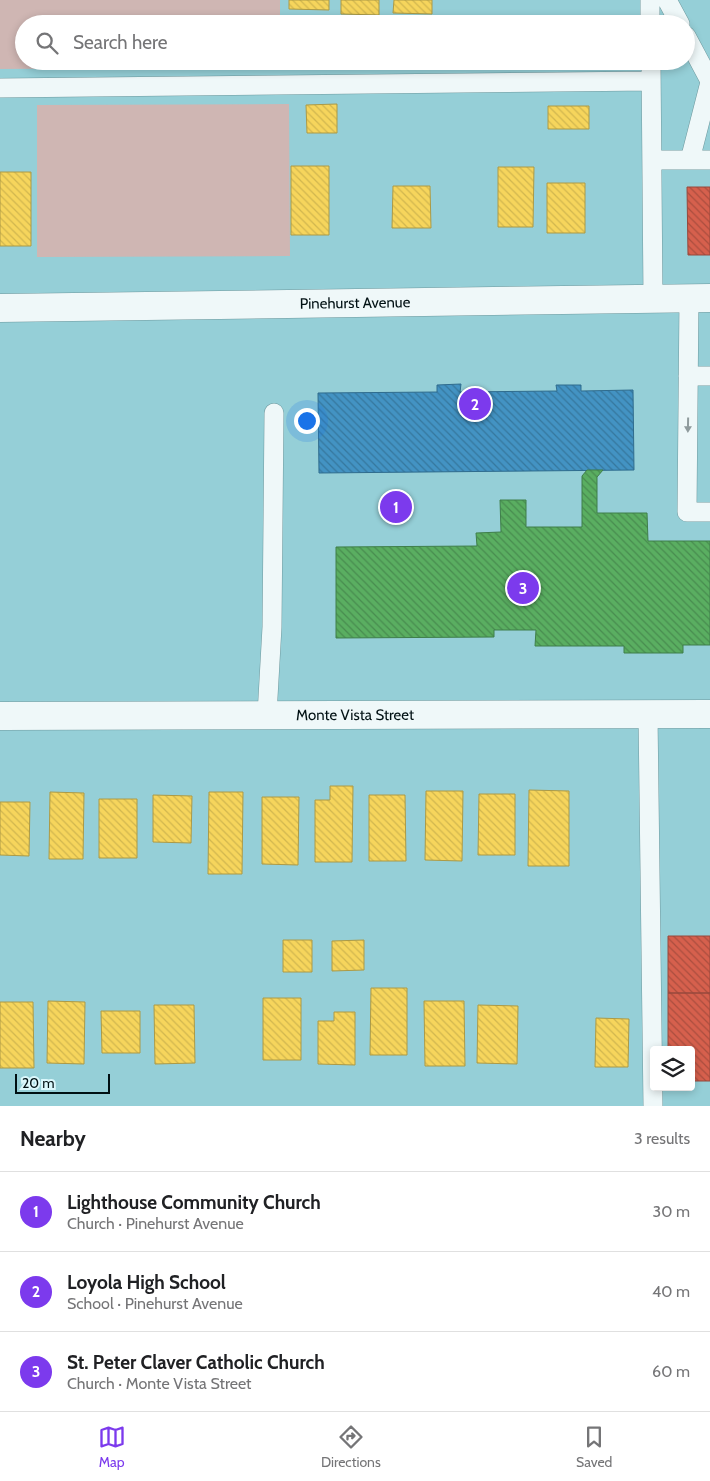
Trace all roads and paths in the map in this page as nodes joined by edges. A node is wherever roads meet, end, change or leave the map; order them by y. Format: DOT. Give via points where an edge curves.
graph roads {
  1 [pos="650,0"];
  2 [pos="667,0"];
  3 [pos="650,15"];
  4 [pos="675,15"];
  5 [pos="695,53"];
  6 [pos="651,70"];
  7 [pos="651,81"];
  8 [pos="710,82"];
  9 [pos="0,88"];
  10 [pos="652,160"];
  11 [pos="690,160"];
  12 [pos="710,160"];
  13 [pos="699,298"];
  14 [pos="653,299"];
  15 [pos="0,308"];
  16 [pos="688,376"];
  17 [pos="710,376"];
  18 [pos="274,412"];
  19 [pos="710,512"];
  20 [pos="710,714"];
  21 [pos="267,715"];
  22 [pos="648,715"];
  23 [pos="0,716"];
  24 [pos="654,1106"];
  1 -- 3 [label="lane"];
  2 -- 4 [label="lane"];
  5 -- 8 [label="lane"];
  6 -- 7 [label="lane"];
  7 -- 9 [label="lane"];
  7 -- 10 [label="lane"];
  8 -- 11 [label="lane"];
  10 -- 11 [label="lane"];
  10 -- 14 [label="lane"];
  11 -- 12 [label="lane"];
  13 -- 14 [label="street, Pinehurst Avenue"];
  13 -- 16 [label="lane"];
  14 -- 15 [label="street, Pinehurst Avenue"];
  16 -- 17 [label="lane"];
  16 -- 19 [label="lane, one-way" via="687,512"];
  18 -- 21 [label="lane" via="272,627"];
  20 -- 22 [label="street, Monte Vista Street"];
  21 -- 22 [label="street, Monte Vista Street"];
  21 -- 23 [label="street, Monte Vista Street"];
  22 -- 24 [label="lane"];
}
